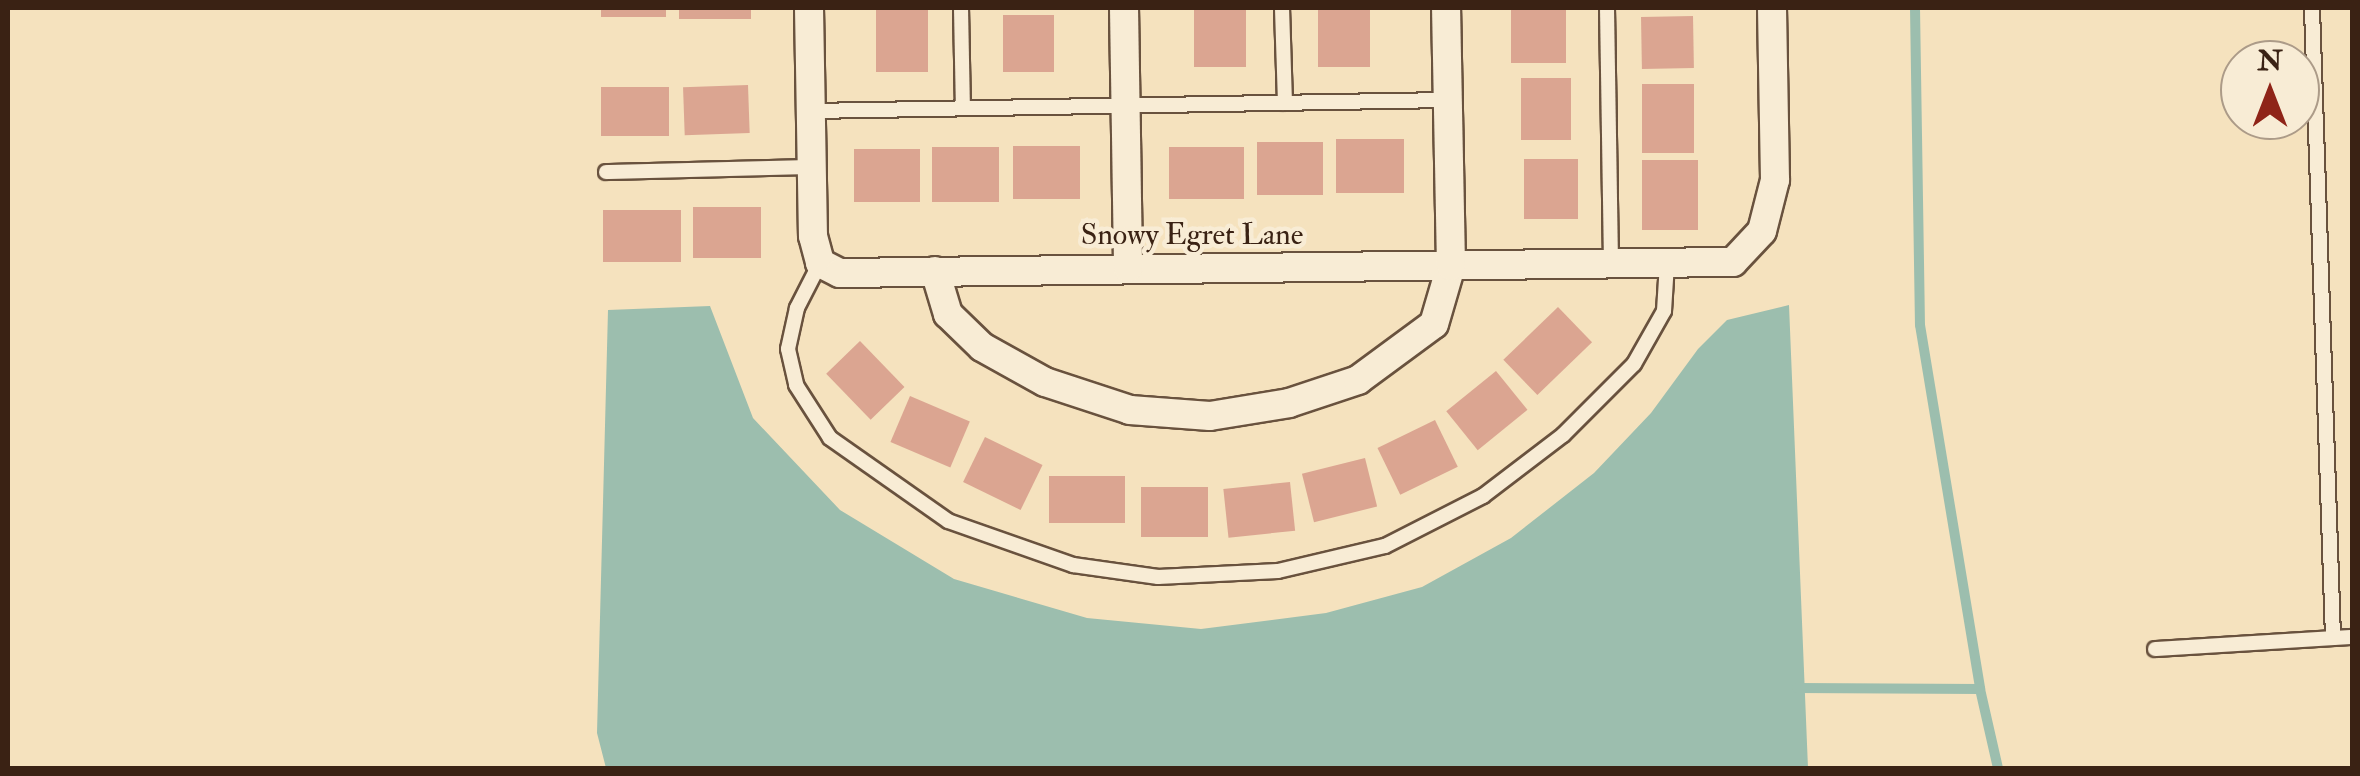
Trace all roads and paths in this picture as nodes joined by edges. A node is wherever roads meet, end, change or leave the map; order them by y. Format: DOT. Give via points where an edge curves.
graph roads {
  1 [pos="809,8"];
  2 [pos="961,8"];
  3 [pos="1124,8"];
  4 [pos="1282,8"];
  5 [pos="1446,8"];
  6 [pos="1607,8"];
  7 [pos="1772,8"];
  8 [pos="2312,8"];
  9 [pos="1448,100"];
  10 [pos="1285,103"];
  11 [pos="1125,105"];
  12 [pos="963,108"];
  13 [pos="811,111"];
  14 [pos="812,168"];
  15 [pos="606,172"];
  16 [pos="820,262"];
  17 [pos="1667,262"];
  18 [pos="1611,263"];
  19 [pos="1450,266"];
  20 [pos="1128,268"];
  21 [pos="934,271"];
  22 [pos="2352,637"];
  23 [pos="2333,638"];
  24 [pos="2155,650"];
  1 -- 13 [label="street"];
  2 -- 12 [label="lane"];
  3 -- 11 [label="street"];
  4 -- 10 [label="lane"];
  5 -- 9 [label="street"];
  6 -- 18 [label="lane"];
  7 -- 17 [label="street, Snowy Egret Lane" via="1775,180 1762,232 1733,262"];
  8 -- 23 [label="lane"];
  9 -- 10 [label="lane"];
  9 -- 19 [label="street"];
  10 -- 11 [label="lane"];
  11 -- 12 [label="lane"];
  11 -- 20 [label="street"];
  12 -- 13 [label="lane"];
  13 -- 14 [label="street"];
  14 -- 15 [label="lane"];
  14 -- 16 [label="street"];
  16 -- 17 [label="lane" via="797,308 788,349 796,385 830,438 948,521 1073,566 1158,577 1278,571 1384,546 1483,496 1562,435 1634,364 1664,311"];
  16 -- 21 [label="street, Snowy Egret Lane" via="840,273"];
  17 -- 18 [label="street, Snowy Egret Lane"];
  18 -- 19 [label="street, Snowy Egret Lane"];
  19 -- 20 [label="street, Snowy Egret Lane"];
  19 -- 21 [label="street" via="1434,324 1358,380 1290,404 1210,416 1130,410 1044,382 982,347 948,314"];
  20 -- 21 [label="street, Snowy Egret Lane"];
  22 -- 23 [label="lane"];
  23 -- 24 [label="lane"];
}
